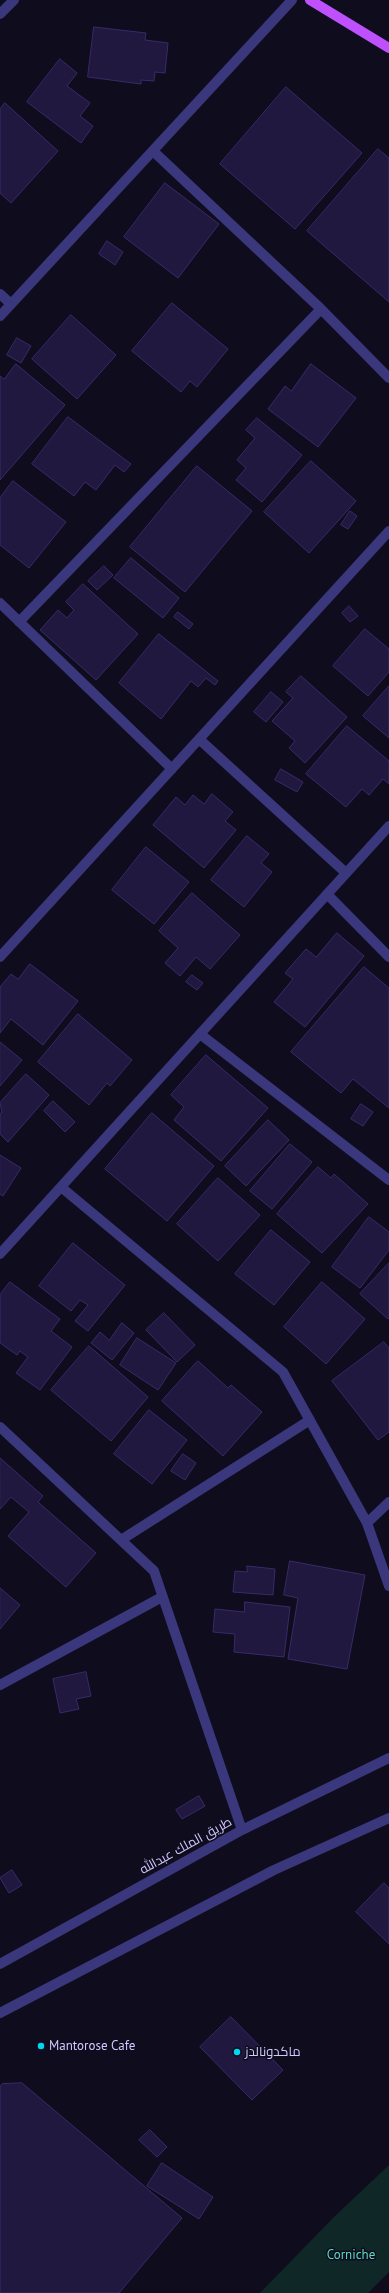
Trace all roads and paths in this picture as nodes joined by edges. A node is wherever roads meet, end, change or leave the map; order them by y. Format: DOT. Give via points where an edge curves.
graph roads {
  1 [pos="14,0"];
  2 [pos="292,0"];
  3 [pos="310,0"];
  4 [pos="0,14"];
  5 [pos="389,48"];
  6 [pos="153,151"];
  7 [pos="0,294"];
  8 [pos="11,304"];
  9 [pos="321,309"];
  10 [pos="0,316"];
  11 [pos="389,378"];
  12 [pos="389,531"];
  13 [pos="0,603"];
  14 [pos="19,622"];
  15 [pos="199,739"];
  16 [pos="172,769"];
  17 [pos="389,826"];
  18 [pos="346,873"];
  19 [pos="327,894"];
  20 [pos="0,957"];
  21 [pos="389,957"];
  22 [pos="200,1034"];
  23 [pos="389,1180"];
  24 [pos="61,1187"];
  25 [pos="0,1254"];
  26 [pos="310,1420"];
  27 [pos="0,1427"];
  28 [pos="389,1502"];
  29 [pos="367,1523"];
  30 [pos="121,1540"];
  31 [pos="389,1586"];
  32 [pos="162,1597"];
  33 [pos="0,1686"];
  34 [pos="389,1758"];
  35 [pos="389,1818"];
  36 [pos="242,1830"];
  37 [pos="0,1964"];
  38 [pos="0,2013"];
  1 -- 4 [label="street"];
  2 -- 6 [label="street"];
  3 -- 5 [label="main road"];
  6 -- 8 [label="street"];
  6 -- 9 [label="street"];
  7 -- 8 [label="street"];
  8 -- 10 [label="street"];
  9 -- 11 [label="street"];
  9 -- 14 [label="street"];
  12 -- 15 [label="street"];
  13 -- 14 [label="street"];
  14 -- 16 [label="street"];
  15 -- 16 [label="street"];
  15 -- 18 [label="street"];
  16 -- 20 [label="street"];
  17 -- 18 [label="street"];
  18 -- 19 [label="street"];
  19 -- 21 [label="street"];
  19 -- 22 [label="street"];
  22 -- 23 [label="street"];
  22 -- 24 [label="street"];
  24 -- 25 [label="street"];
  24 -- 26 [label="street" via="283,1372"];
  26 -- 29 [label="street"];
  26 -- 30 [label="street"];
  27 -- 30 [label="street"];
  28 -- 29 [label="street"];
  29 -- 31 [label="street"];
  30 -- 32 [label="street" via="154,1571"];
  32 -- 33 [label="street"];
  32 -- 36 [label="street"];
  34 -- 36 [label="street, طريق الملك عبدالله"];
  35 -- 38 [label="street" via="274,1870"];
  36 -- 37 [label="street, طريق الملك عبدالله"];
}
